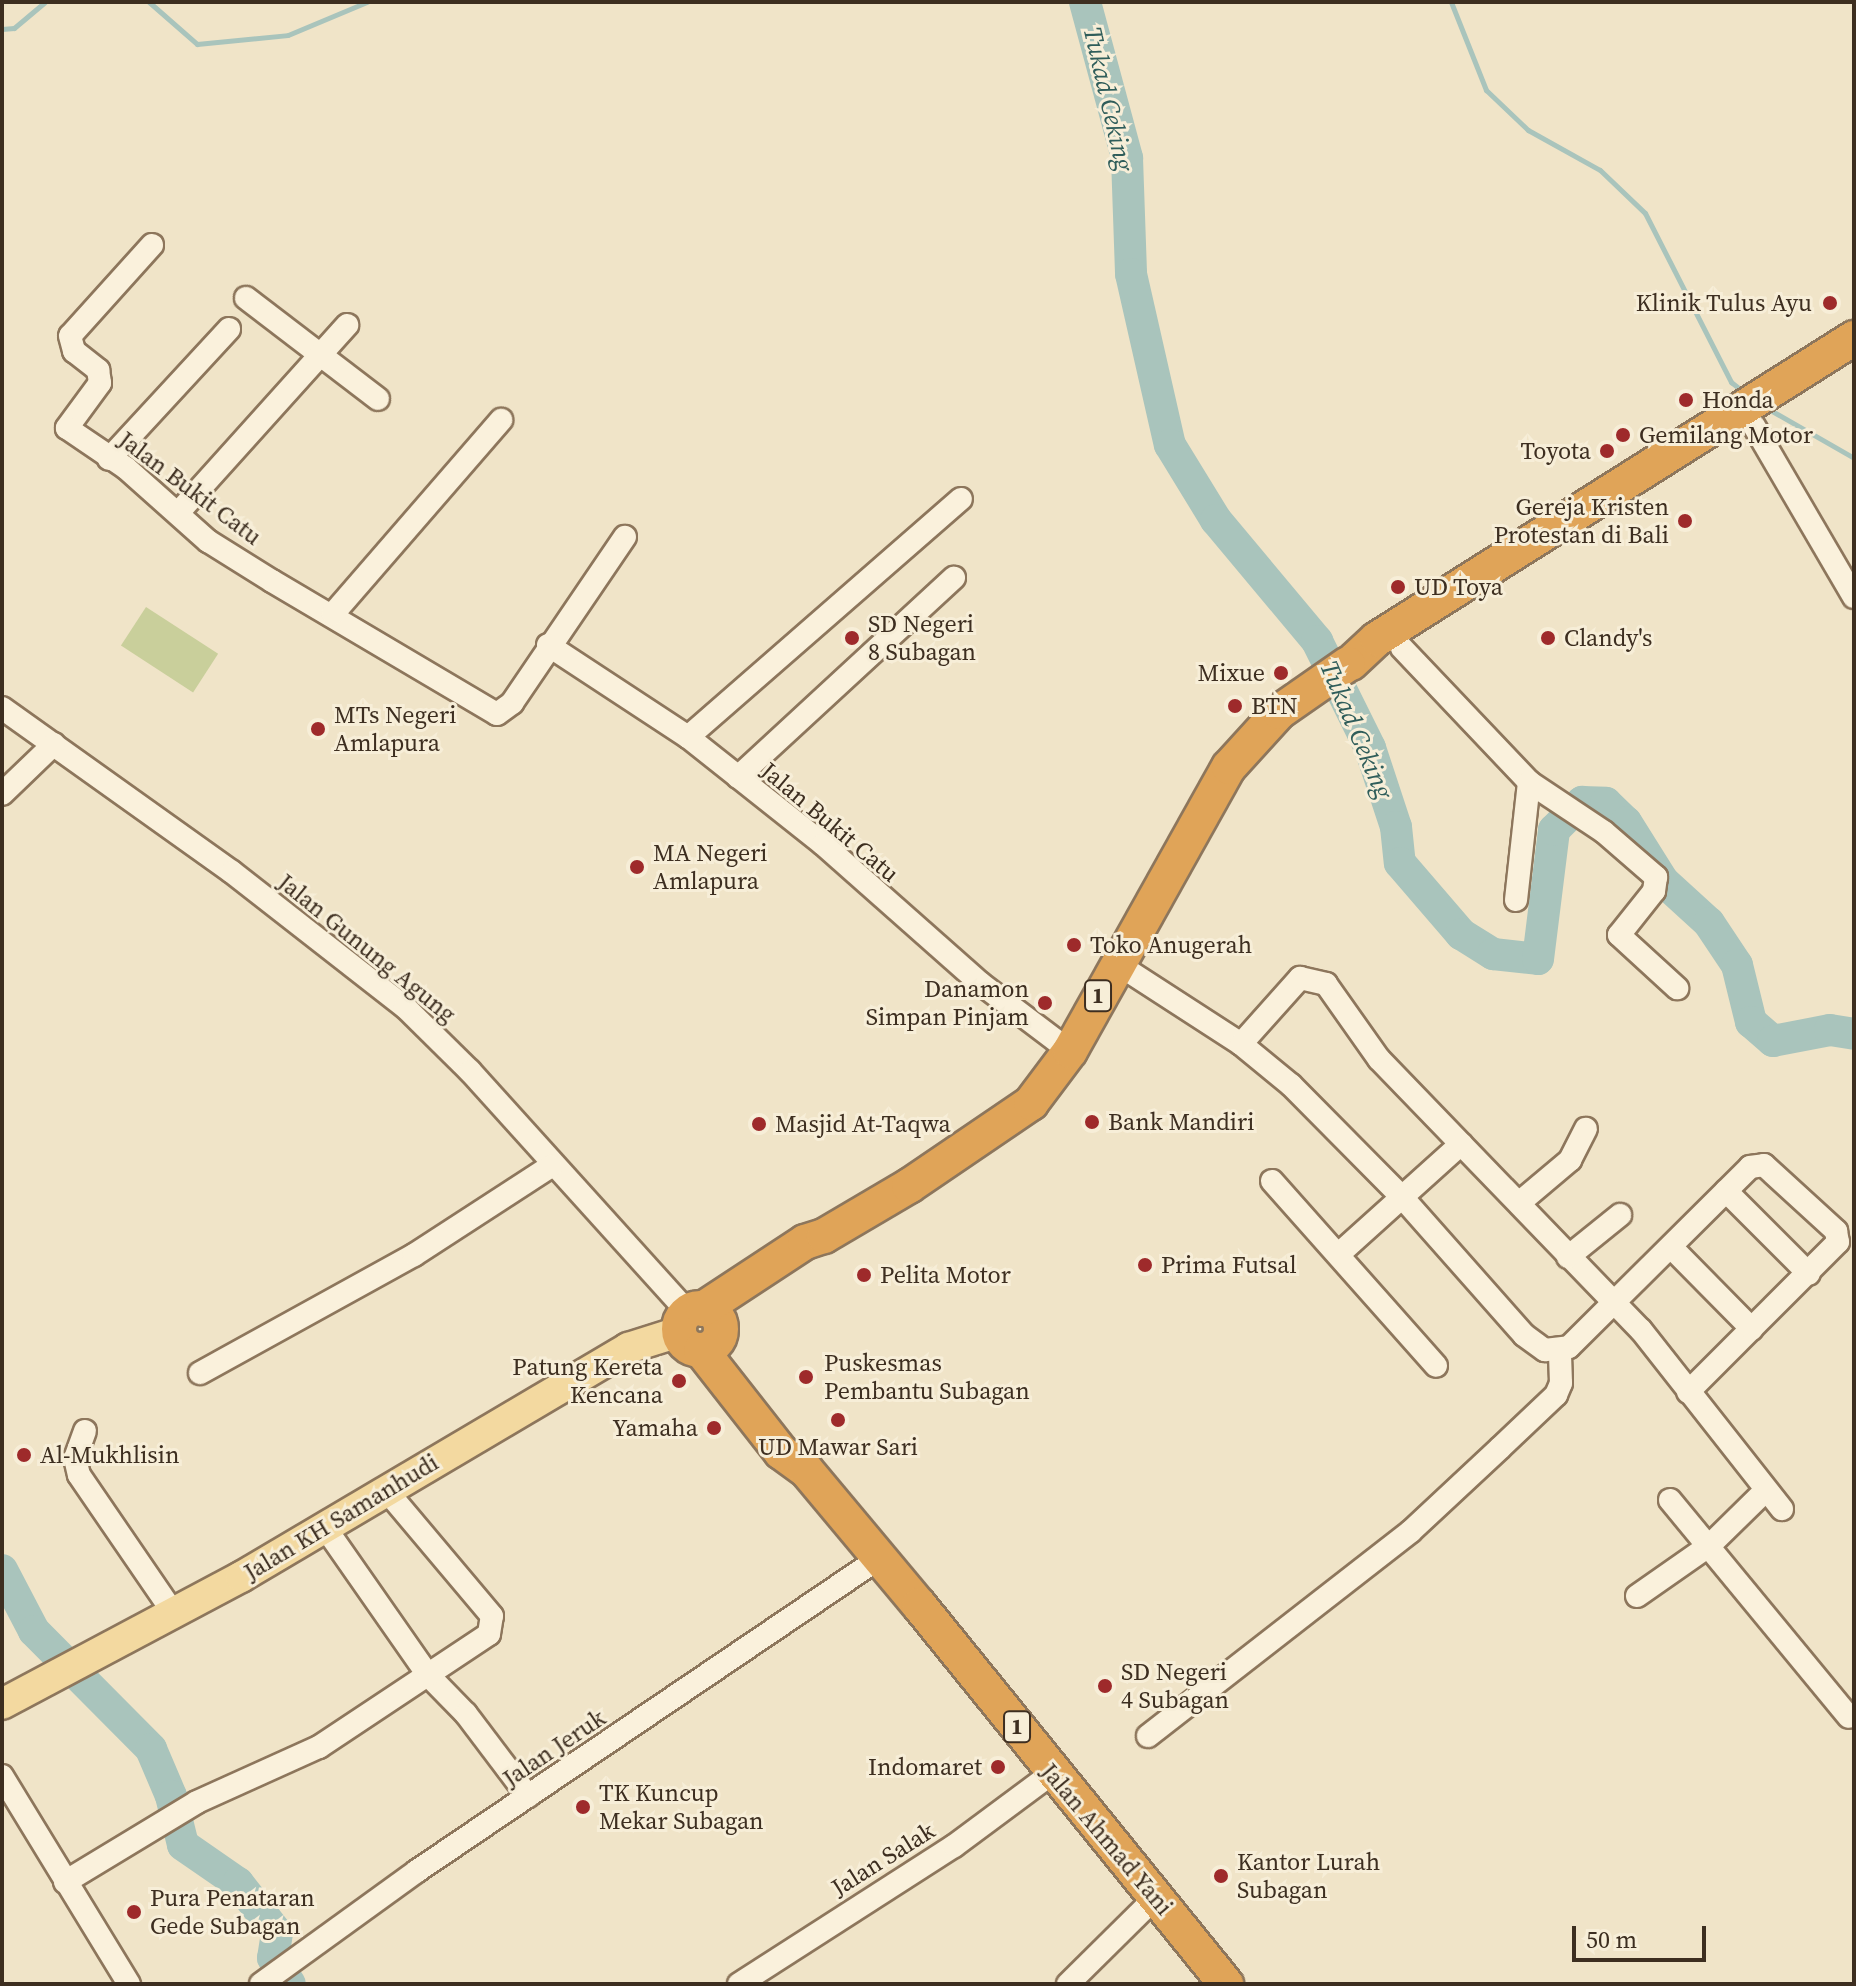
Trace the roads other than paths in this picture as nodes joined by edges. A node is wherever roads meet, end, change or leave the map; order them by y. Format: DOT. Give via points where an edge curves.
graph roads {
  1 [pos="152,245"];
  2 [pos="246,298"];
  3 [pos="347,325"];
  4 [pos="229,329"];
  5 [pos="1854,338"];
  6 [pos="320,355"];
  7 [pos="1854,361"];
  8 [pos="1792,389"];
  9 [pos="378,399"];
  10 [pos="1752,419"];
  11 [pos="501,420"];
  12 [pos="109,459"];
  13 [pos="961,499"];
  14 [pos="178,513"];
  15 [pos="625,537"];
  16 [pos="954,578"];
  17 [pos="1854,597"];
  18 [pos="333,614"];
  19 [pos="548,645"];
  20 [pos="1402,648"];
  21 [pos="1350,663"];
  22 [pos="2,708"];
  23 [pos="688,737"];
  24 [pos="54,744"];
  25 [pos="738,777"];
  26 [pos="1529,782"];
  27 [pos="2,794"];
  28 [pos="1516,900"];
  29 [pos="1116,963"];
  30 [pos="1677,988"];
  31 [pos="1241,1044"];
  32 [pos="1070,1051"];
  33 [pos="1586,1129"];
  34 [pos="1461,1144"];
  35 [pos="551,1166"];
  36 [pos="1272,1181"];
  37 [pos="1726,1191"];
  38 [pos="1402,1197"];
  39 [pos="1519,1203"];
  40 [pos="1620,1215"];
  41 [pos="1671,1247"];
  42 [pos="1340,1253"];
  43 [pos="1568,1257"];
  44 [pos="1809,1274"];
  45 [pos="1615,1303"];
  46 [pos="702,1327"];
  47 [pos="1752,1329"];
  48 [pos="1560,1351"];
  49 [pos="1436,1366"];
  50 [pos="200,1373"];
  51 [pos="1688,1392"];
  52 [pos="85,1431"];
  53 [pos="386,1490"];
  54 [pos="1766,1490"];
  55 [pos="1670,1500"];
  56 [pos="1782,1509"];
  57 [pos="324,1526"];
  58 [pos="1710,1545"];
  59 [pos="878,1559"];
  60 [pos="1637,1596"];
  61 [pos="172,1611"];
  62 [pos="428,1675"];
  63 [pos="2,1704"];
  64 [pos="1849,1717"];
  65 [pos="1148,1736"];
  66 [pos="1051,1774"];
  67 [pos="2,1776"];
  68 [pos="528,1796"];
  69 [pos="65,1882"];
  70 [pos="1155,1898"];
  71 [pos="267,1981"];
  72 [pos="129,1984"];
  73 [pos="739,1984"];
  74 [pos="1068,1984"];
  75 [pos="1226,1984"];
  1 -- 12 [label="street, Jalan Bukit Catu" via="70,336 74,351 100,375 67,428"];
  2 -- 6 [label="street"];
  3 -- 6 [label="street"];
  4 -- 12 [label="street"];
  5 -- 8 [label="highway, 1"];
  6 -- 9 [label="street"];
  6 -- 14 [label="street"];
  7 -- 8 [label="highway, 1"];
  8 -- 10 [label="highway, 1"];
  10 -- 17 [label="street"];
  10 -- 20 [label="highway, 1"];
  10 -- 21 [label="highway, 1" via="1377,639"];
  11 -- 18 [label="street"];
  12 -- 14 [label="street, Jalan Bukit Catu"];
  13 -- 23 [label="street"];
  14 -- 18 [label="street, Jalan Bukit Catu" via="208,541"];
  15 -- 19 [label="street, Jalan Bukit Catu"];
  16 -- 25 [label="street"];
  18 -- 19 [label="street, Jalan Bukit Catu" via="475,706 497,714 512,703"];
  19 -- 23 [label="street, Jalan Bukit Catu"];
  20 -- 21 [label="highway, 1"];
  20 -- 26 [label="street"];
  21 -- 29 [label="highway, 1" via="1261,729 1229,767"];
  22 -- 24 [label="street, Jalan Gunung Agung"];
  23 -- 25 [label="street, Jalan Bukit Catu"];
  24 -- 27 [label="street"];
  24 -- 35 [label="street, Jalan Gunung Agung" via="232,872 405,1007 470,1071"];
  25 -- 32 [label="street, Jalan Bukit Catu" via="823,844 980,983"];
  26 -- 28 [label="street"];
  26 -- 30 [label="street" via="1648,869 1657,884 1621,927 1622,941"];
  29 -- 31 [label="street"];
  29 -- 32 [label="highway, 1"];
  31 -- 34 [label="street" via="1294,984 1308,976 1317,978 1379,1059"];
  31 -- 38 [label="street" via="1291,1085"];
  32 -- 46 [label="highway, 1" via="1048,1084 1010,1121 824,1236 815,1252"];
  33 -- 39 [label="street" via="1570,1160"];
  34 -- 38 [label="street"];
  34 -- 39 [label="street"];
  35 -- 46 [label="street, Jalan Gunung Agung"];
  35 -- 50 [label="street" via="414,1255"];
  36 -- 42 [label="street"];
  37 -- 41 [label="street"];
  37 -- 44 [label="street"];
  37 -- 44 [label="street" via="1761,1163 1836,1231 1836,1246"];
  38 -- 42 [label="street"];
  38 -- 48 [label="street" via="1524,1335 1545,1350"];
  39 -- 43 [label="street"];
  40 -- 43 [label="street"];
  41 -- 45 [label="street"];
  41 -- 47 [label="street"];
  42 -- 49 [label="street"];
  43 -- 45 [label="street"];
  44 -- 47 [label="street"];
  45 -- 48 [label="street"];
  45 -- 51 [label="street"];
  46 -- 53 [label="main road, Jalan KH Samanhudi" via="628,1348"];
  46 -- 59 [label="highway, Jalan Ahmad Yani / 1" via="797,1439 806,1470"];
  47 -- 51 [label="street"];
  48 -- 65 [label="street" via="1556,1395 1520,1430 1410,1532"];
  51 -- 54 [label="street"];
  52 -- 61 [label="street" via="75,1458 79,1475"];
  53 -- 57 [label="main road, Jalan KH Samanhudi"];
  53 -- 62 [label="street" via="492,1616 489,1634"];
  54 -- 56 [label="street"];
  54 -- 58 [label="street"];
  55 -- 58 [label="street"];
  57 -- 61 [label="main road, Jalan KH Samanhudi" via="241,1577"];
  57 -- 62 [label="street"];
  58 -- 60 [label="street"];
  58 -- 64 [label="street"];
  59 -- 66 [label="highway, Jalan Ahmad Yani / 1" via="977,1675"];
  59 -- 68 [label="street, Jalan Jeruk"];
  61 -- 63 [label="main road, Jalan KH Samanhudi"];
  62 -- 68 [label="street" via="466,1714"];
  62 -- 69 [label="street" via="319,1747 197,1802"];
  66 -- 70 [label="highway, Jalan Ahmad Yani / 1"];
  66 -- 73 [label="street, Jalan Salak" via="954,1846"];
  67 -- 69 [label="street"];
  68 -- 71 [label="street, Jalan Jeruk"];
  69 -- 72 [label="street"];
  70 -- 74 [label="street"];
  70 -- 75 [label="highway, Jalan Ahmad Yani / 1"];
}
